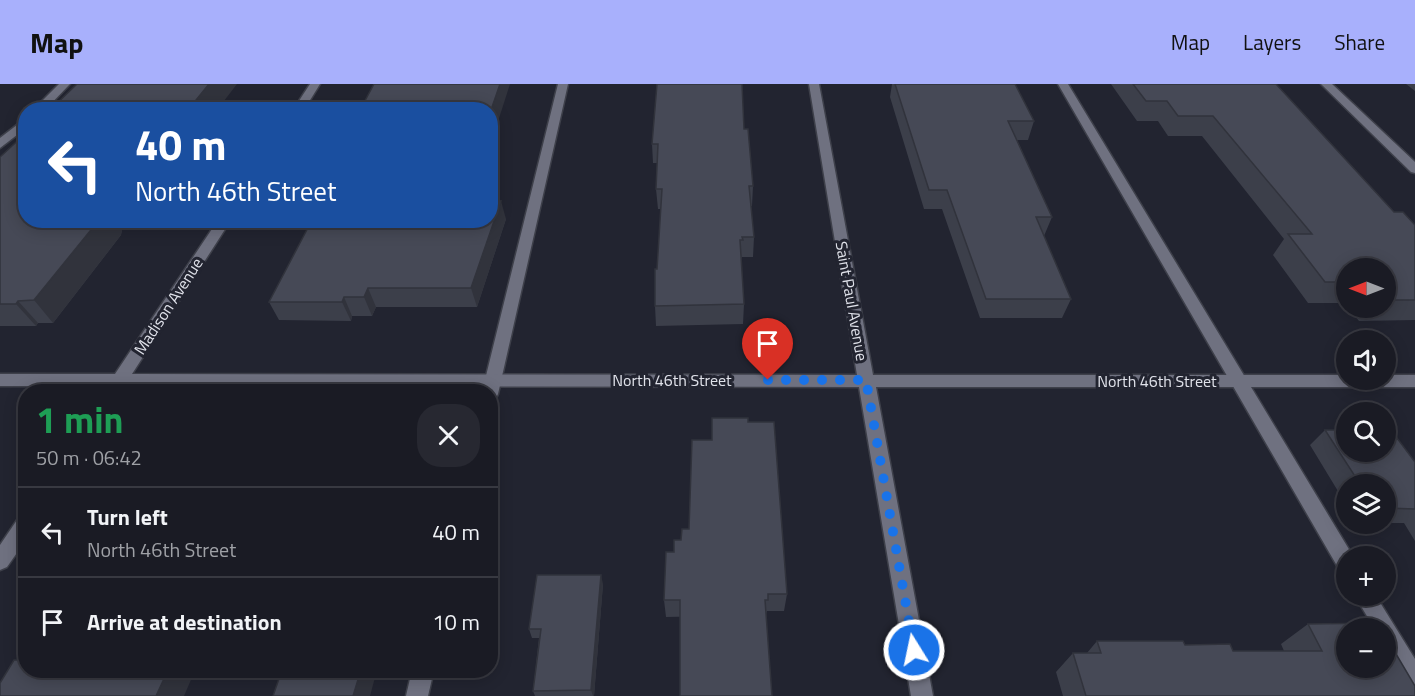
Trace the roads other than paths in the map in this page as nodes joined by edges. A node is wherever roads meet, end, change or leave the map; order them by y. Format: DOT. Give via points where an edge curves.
graph roads {
  1 [pos="65,84"];
  2 [pos="315,84"];
  3 [pos="563,84"];
  4 [pos="814,84"];
  5 [pos="1063,84"];
  6 [pos="1326,84"];
  7 [pos="46,102"];
  8 [pos="303,102"];
  9 [pos="18,128"];
  10 [pos="0,144"];
  11 [pos="1415,169"];
  12 [pos="220,228"];
  13 [pos="0,380"];
  14 [pos="866,380"];
  15 [pos="1238,381"];
  16 [pos="1415,381"];
  17 [pos="77,384"];
  18 [pos="117,384"];
  19 [pos="493,384"];
  20 [pos="498,387"];
  21 [pos="18,535"];
  22 [pos="1336,546"];
  23 [pos="0,561"];
  24 [pos="1396,647"];
  25 [pos="421,678"];
  26 [pos="1415,679"];
  27 [pos="417,696"];
  28 [pos="922,696"];
  1 -- 7 [label="street"];
  2 -- 8 [label="street"];
  3 -- 19 [label="street"];
  4 -- 14 [label="street, Saint Paul Avenue"];
  5 -- 15 [label="street"];
  6 -- 11 [label="street"];
  9 -- 10 [label="street"];
  12 -- 18 [label="street, Madison Avenue"];
  13 -- 17 [label="street, North 46th Street"];
  14 -- 15 [label="street, North 46th Street"];
  14 -- 20 [label="street, North 46th Street"];
  14 -- 28 [label="street, Saint Paul Avenue"];
  15 -- 16 [label="street, North 46th Street"];
  15 -- 22 [label="street"];
  21 -- 23 [label="street"];
  24 -- 26 [label="street"];
  25 -- 27 [label="street"];
}
